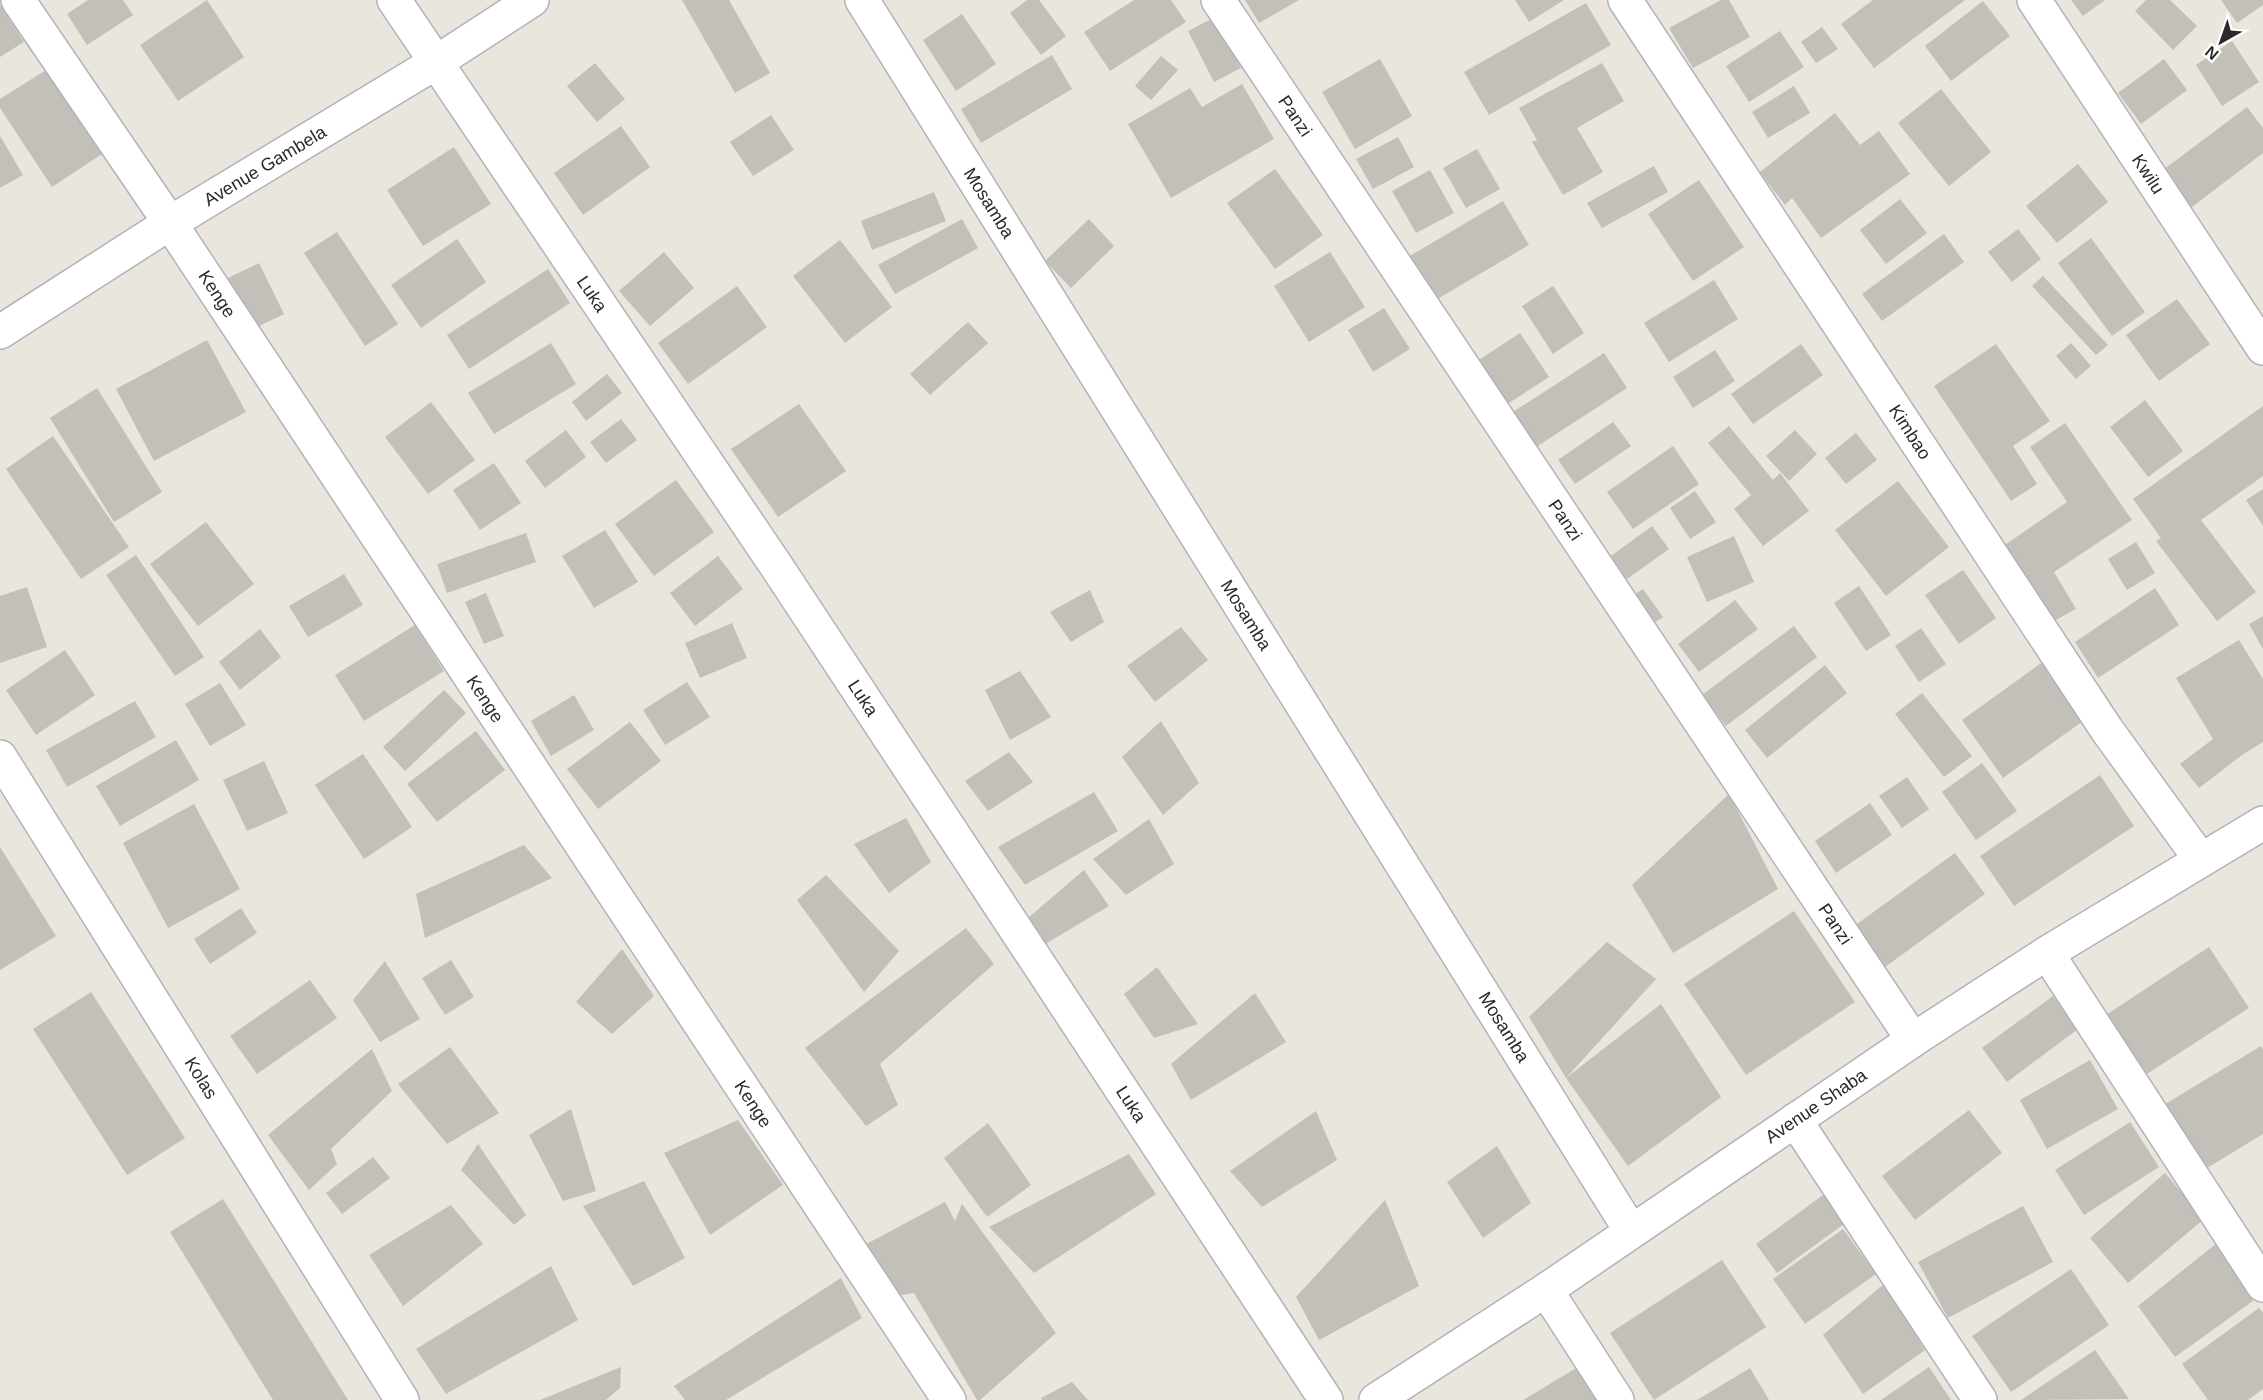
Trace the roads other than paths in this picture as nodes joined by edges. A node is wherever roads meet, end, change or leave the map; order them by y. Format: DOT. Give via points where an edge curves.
graph roads {
  1 [pos="18,0"];
  2 [pos="394,0"];
  3 [pos="532,0"];
  4 [pos="862,0"];
  5 [pos="1218,0"];
  6 [pos="1625,0"];
  7 [pos="2034,0"];
  8 [pos="435,63"];
  9 [pos="170,223"];
  10 [pos="0,332"];
  11 [pos="2263,348"];
  12 [pos="0,757"];
  13 [pos="2263,823"];
  14 [pos="2201,860"];
  15 [pos="2047,952"];
  16 [pos="1913,1040"];
  17 [pos="1795,1120"];
  18 [pos="1631,1231"];
  19 [pos="2263,1285"];
  20 [pos="1546,1290"];
  21 [pos="402,1400"];
  22 [pos="949,1400"];
  23 [pos="1326,1400"];
  24 [pos="1376,1400"];
  25 [pos="1617,1400"];
  26 [pos="1980,1400"];
  1 -- 9 [label="street, Kenge"];
  2 -- 8 [label="street, Luka"];
  3 -- 8 [label="street, Avenue Gambela"];
  4 -- 18 [label="street, Mosamba"];
  5 -- 16 [label="street, Panzi"];
  6 -- 14 [label="street, Kimbao" via="2107,730"];
  7 -- 11 [label="street, Kwilu"];
  8 -- 9 [label="street, Avenue Gambela"];
  8 -- 23 [label="street, Luka" via="784,577"];
  9 -- 10 [label="street, Avenue Gambela"];
  9 -- 22 [label="street, Kenge"];
  12 -- 21 [label="street, Kolas"];
  13 -- 14 [label="street, Avenue Shaba"];
  14 -- 15 [label="street, Avenue Shaba"];
  15 -- 16 [label="street, Avenue Shaba"];
  15 -- 19 [label="street"];
  16 -- 17 [label="street, Avenue Shaba"];
  17 -- 18 [label="street, Avenue Shaba"];
  17 -- 26 [label="street"];
  18 -- 20 [label="street, Avenue Shaba"];
  20 -- 24 [label="street, Avenue Shaba"];
  20 -- 25 [label="street"];
}
